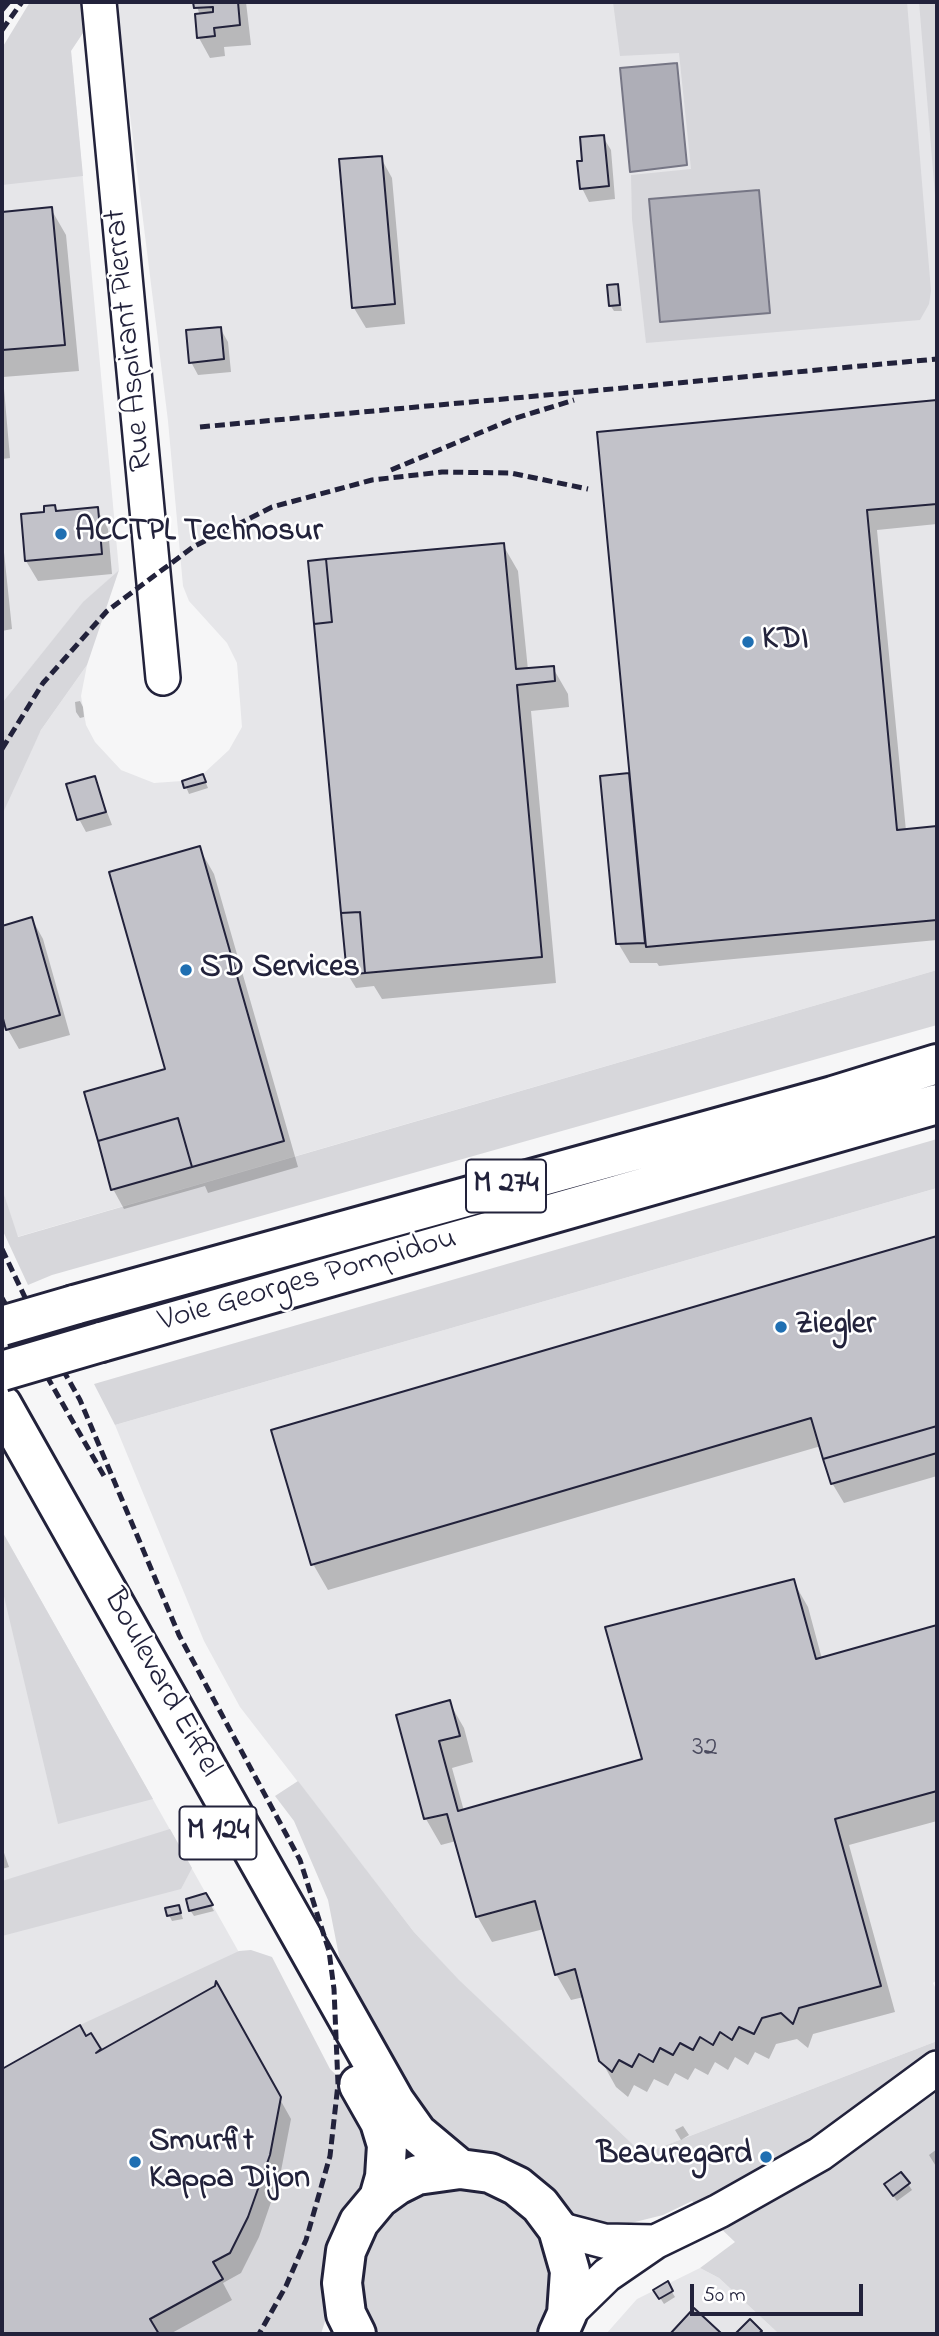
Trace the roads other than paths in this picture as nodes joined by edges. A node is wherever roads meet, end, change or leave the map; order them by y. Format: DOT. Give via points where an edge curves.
graph roads {
  1 [pos="99,2"];
  2 [pos="163,678"];
  3 [pos="937,1064"];
  4 [pos="937,1104"];
  5 [pos="2,1326"];
  6 [pos="2,1371"];
  7 [pos="2,1405"];
  8 [pos="9,1465"];
  9 [pos="937,2068"];
  10 [pos="460,2169"];
  11 [pos="379,2198"];
  12 [pos="558,2230"];
  13 [pos="655,2242"];
  14 [pos="563,2324"];
  15 [pos="346,2328"];
  1 -- 2 [label="street, Rue Aspirant Pierrat"];
  3 -- 5 [label="main road, Voie Georges Pompidou / M 274, bridge"];
  4 -- 6 [label="main road, Voie Georges Pompidou / M 274, bridge"];
  7 -- 10 [label="main road, Boulevard Eiffel / M 124" via="396,2102 417,2133"];
  8 -- 11 [label="main road, Boulevard Eiffel / M 124" via="380,2122 387,2145"];
  9 -- 13 [label="street" via="820,2154"];
  10 -- 11 [label="main road" via="417,2175"];
  10 -- 12 [label="main road" via="490,2174 517,2186 540,2205"];
  11 -- 15 [label="main road" via="359,2222 346,2252 342,2283"];
  12 -- 13 [label="street" via="604,2241"];
  12 -- 14 [label="main road" via="570,2271"];
  13 -- 14 [label="street" via="607,2275"];
}
